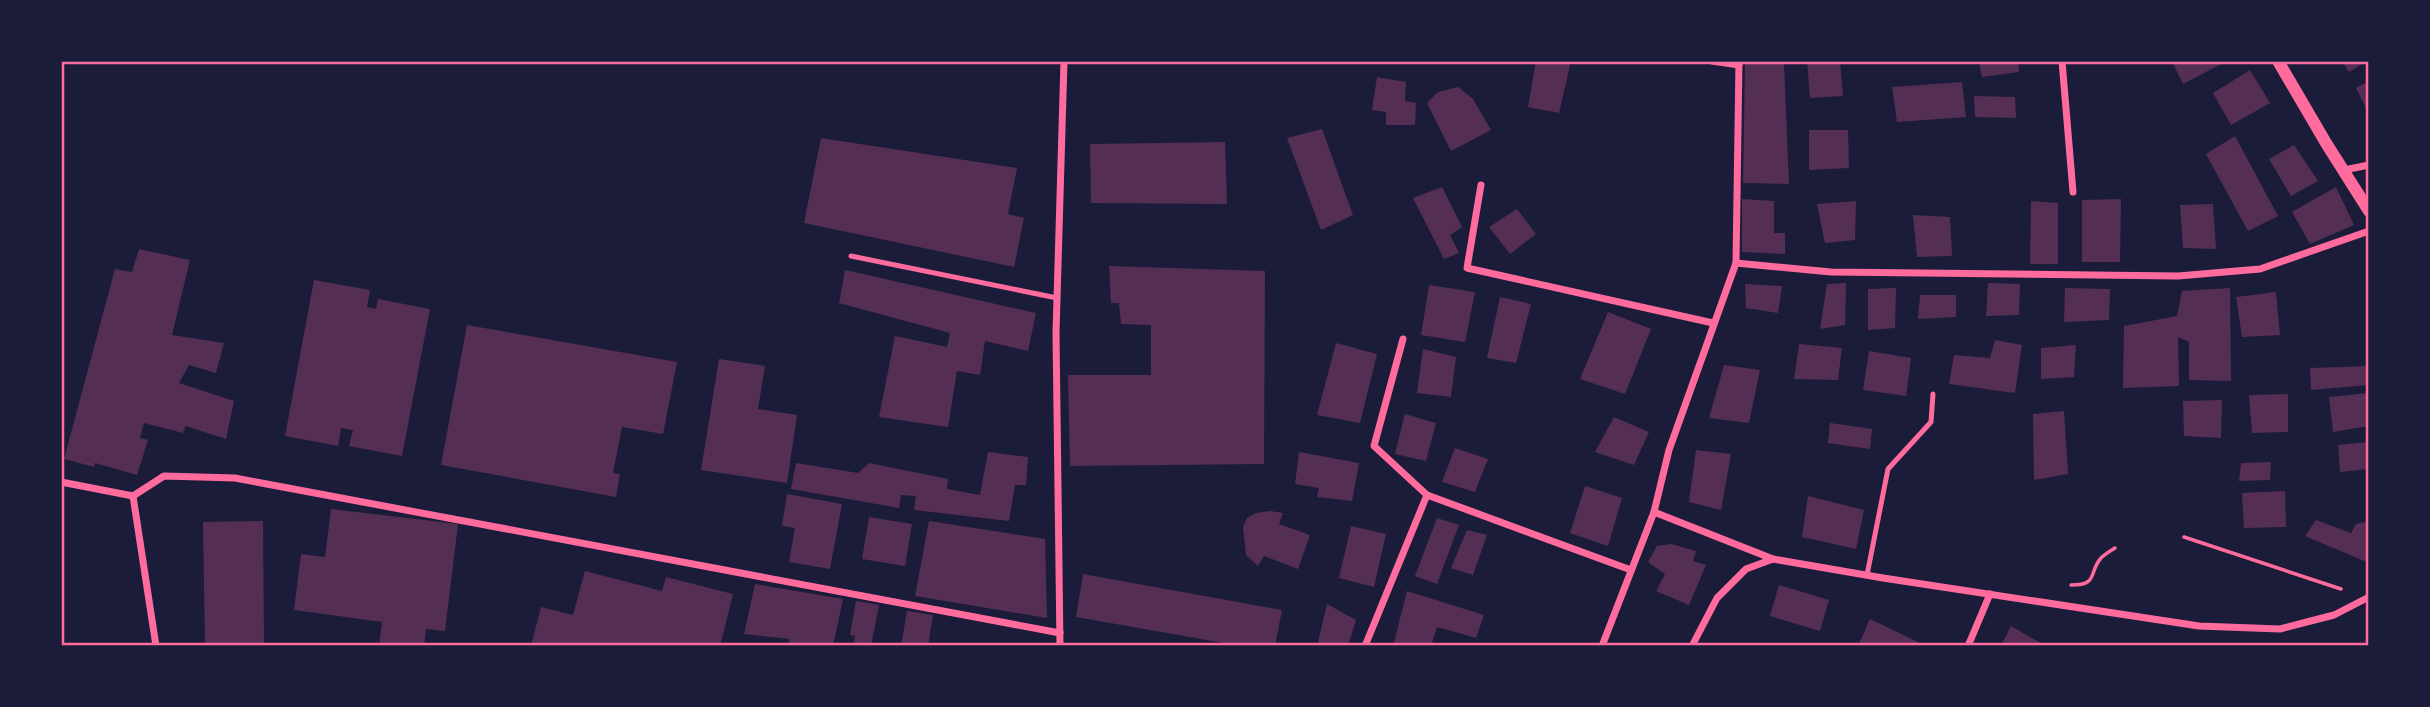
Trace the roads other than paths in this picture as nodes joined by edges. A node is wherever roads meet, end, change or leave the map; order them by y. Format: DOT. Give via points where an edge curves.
graph roads {
  1 [pos="1065,61"];
  2 [pos="1712,61"];
  3 [pos="2063,61"];
  4 [pos="2278,61"];
  5 [pos="1739,63"];
  6 [pos="2369,164"];
  7 [pos="2344,170"];
  8 [pos="1481,185"];
  9 [pos="2073,192"];
  10 [pos="2369,211"];
  11 [pos="2369,231"];
  12 [pos="851,256"];
  13 [pos="1736,263"];
  14 [pos="1057,298"];
  15 [pos="1713,323"];
  16 [pos="1402,339"];
  17 [pos="1933,394"];
  18 [pos="61,482"];
  19 [pos="1427,495"];
  20 [pos="133,496"];
  21 [pos="1654,512"];
  22 [pos="1773,559"];
  23 [pos="1631,570"];
  24 [pos="1867,575"];
  25 [pos="1990,594"];
  26 [pos="2369,597"];
  27 [pos="1060,633"];
  28 [pos="156,646"];
  29 [pos="1060,646"];
  30 [pos="1365,646"];
  31 [pos="1602,646"];
  32 [pos="1692,646"];
  33 [pos="1968,646"];
  1 -- 14 [label="street"];
  2 -- 5 [label="street"];
  3 -- 9 [label="street"];
  4 -- 7 [label="street"];
  5 -- 13 [label="street"];
  6 -- 7 [label="street"];
  7 -- 10 [label="street"];
  8 -- 15 [label="street" via="1467,268"];
  11 -- 13 [label="street" via="2260,268 2178,276 1831,272"];
  12 -- 14 [label="lane"];
  13 -- 15 [label="street"];
  14 -- 27 [label="street"];
  15 -- 21 [label="street" via="1669,450"];
  16 -- 19 [label="street" via="1374,446"];
  17 -- 24 [label="lane" via="1931,422 1888,469"];
  18 -- 20 [label="street"];
  19 -- 23 [label="street"];
  19 -- 30 [label="street"];
  20 -- 27 [label="street" via="164,476 236,478"];
  20 -- 28 [label="street"];
  21 -- 22 [label="street"];
  21 -- 23 [label="street"];
  22 -- 24 [label="street"];
  22 -- 32 [label="street" via="1746,569 1717,598"];
  23 -- 31 [label="street"];
  24 -- 25 [label="street"];
  25 -- 26 [label="street" via="2199,626 2280,629 2334,615"];
  25 -- 33 [label="street"];
  27 -- 29 [label="street"];
}
